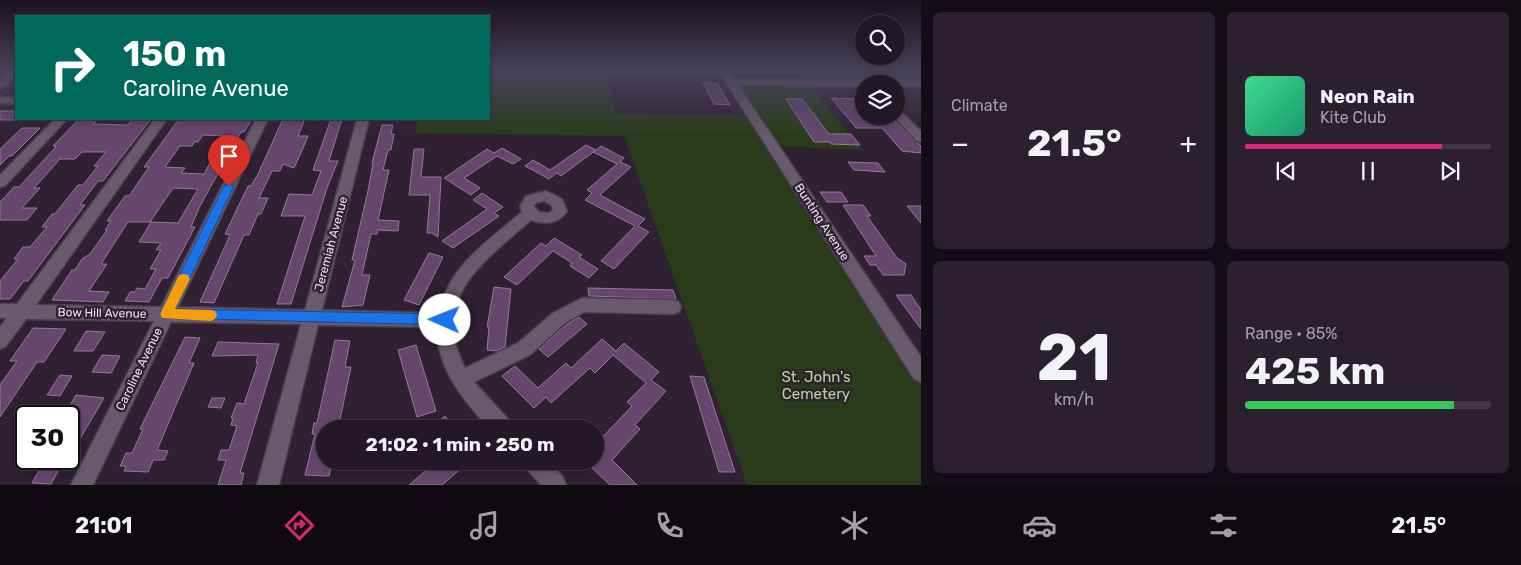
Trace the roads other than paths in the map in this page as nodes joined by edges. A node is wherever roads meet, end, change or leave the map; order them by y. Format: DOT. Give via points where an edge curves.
graph roads {
  1 [pos="738,93"];
  2 [pos="0,100"];
  3 [pos="15,100"];
  4 [pos="60,120"];
  5 [pos="160,120"];
  6 [pos="262,120"];
  7 [pos="363,120"];
  8 [pos="905,122"];
  9 [pos="921,138"];
  10 [pos="0,182"];
  11 [pos="530,213"];
  12 [pos="673,307"];
  13 [pos="0,311"];
  14 [pos="21,312"];
  15 [pos="166,314"];
  16 [pos="312,317"];
  17 [pos="445,320"];
  18 [pos="0,341"];
  19 [pos="921,374"];
  20 [pos="462,379"];
  21 [pos="496,420"];
  22 [pos="541,470"];
  23 [pos="82,485"];
  24 [pos="268,485"];
  25 [pos="555,485"];
  1 -- 19 [label="street, Bunting Avenue"];
  2 -- 3 [label="street"];
  4 -- 10 [label="street"];
  5 -- 14 [label="street"];
  6 -- 15 [label="street, Caroline Avenue"];
  7 -- 16 [label="street, Jeremiah Avenue"];
  8 -- 9 [label="street"];
  11 -- 17 [label="street" via="462,274 448,304"];
  12 -- 20 [label="street" via="582,304 559,318 524,348"];
  13 -- 14 [label="street, Bow Hill Avenue"];
  14 -- 15 [label="street, Bow Hill Avenue"];
  14 -- 18 [label="street"];
  15 -- 16 [label="street, Bow Hill Avenue"];
  15 -- 23 [label="street, Caroline Avenue"];
  16 -- 17 [label="street, Bow Hill Avenue"];
  16 -- 24 [label="street, Jeremiah Avenue"];
  17 -- 20 [label="street" via="449,354"];
  20 -- 21 [label="street"];
  22 -- 25 [label="street"];
}
